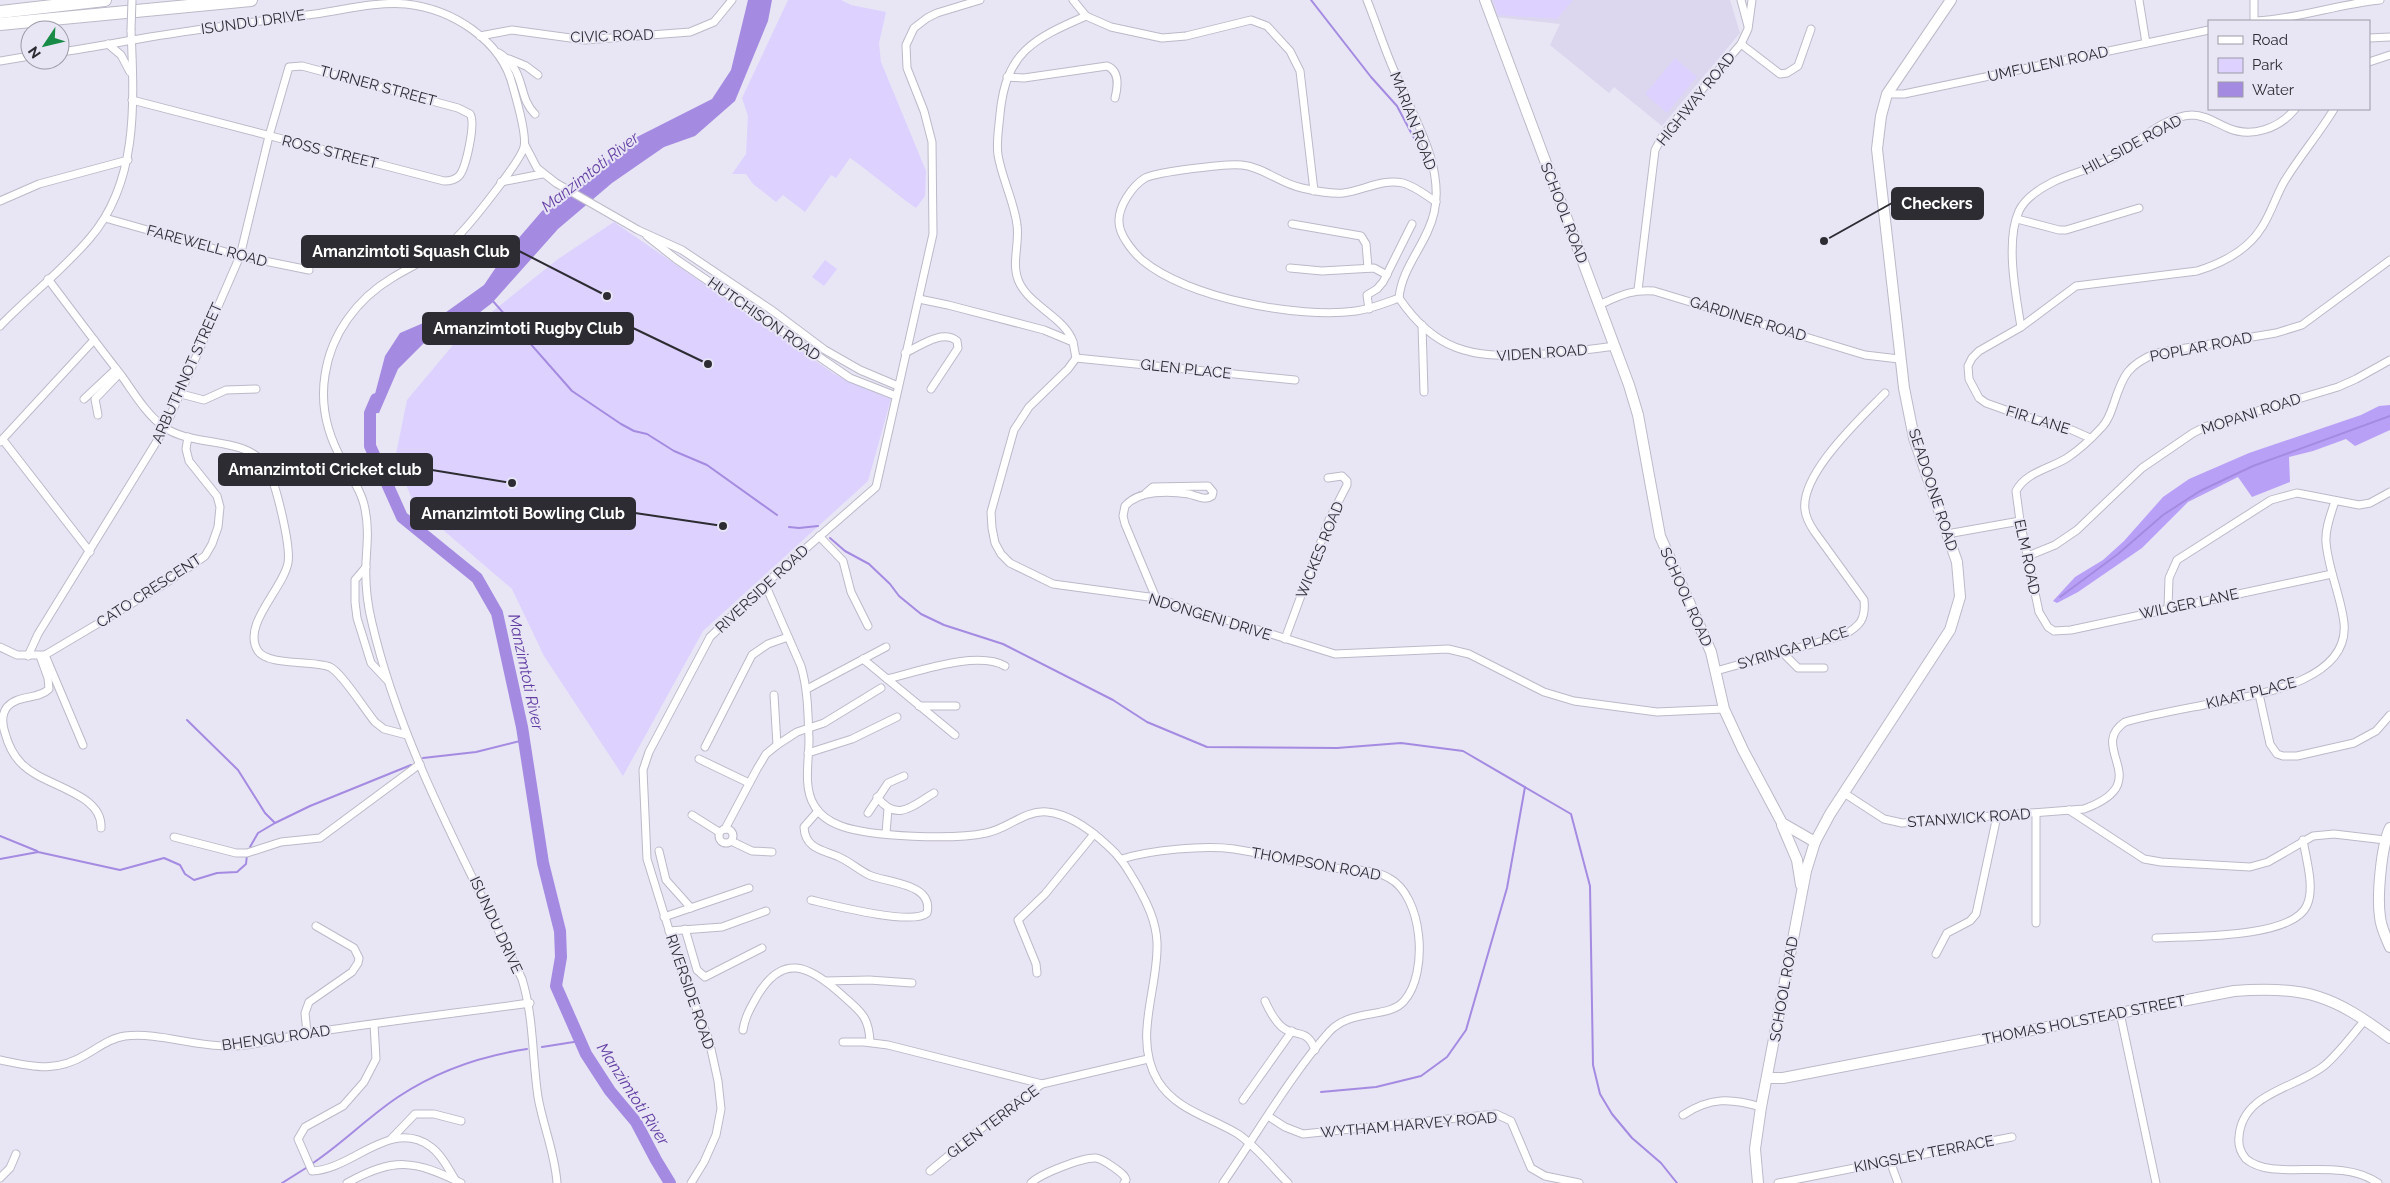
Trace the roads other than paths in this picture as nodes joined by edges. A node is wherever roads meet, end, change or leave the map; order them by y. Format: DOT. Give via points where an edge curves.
graph roads {
  1 [pos="33,0"];
  2 [pos="105,0"];
  3 [pos="132,0"];
  4 [pos="251,0"];
  5 [pos="732,0"];
  6 [pos="980,0"];
  7 [pos="1073,0"];
  8 [pos="1367,0"];
  9 [pos="1485,0"];
  10 [pos="1741,0"];
  11 [pos="1752,0"];
  12 [pos="1951,0"];
  13 [pos="2139,0"];
  14 [pos="2254,0"];
  15 [pos="2380,0"];
  16 [pos="0,5"];
  17 [pos="0,12"];
  18 [pos="1086,16"];
  19 [pos="2255,20"];
  20 [pos="2266,20"];
  21 [pos="0,24"];
  22 [pos="1748,29"];
  23 [pos="1811,29"];
  24 [pos="2208,30"];
  25 [pos="480,36"];
  26 [pos="2390,37"];
  27 [pos="2370,38"];
  28 [pos="132,40"];
  29 [pos="2146,43"];
  30 [pos="108,44"];
  31 [pos="1741,44"];
  32 [pos="70,50"];
  33 [pos="494,51"];
  34 [pos="2390,56"];
  35 [pos="20,58"];
  36 [pos="508,59"];
  37 [pos="0,61"];
  38 [pos="2370,62"];
  39 [pos="291,66"];
  40 [pos="132,74"];
  41 [pos="538,75"];
  42 [pos="1007,77"];
  43 [pos="1887,94"];
  44 [pos="1115,98"];
  45 [pos="132,100"];
  46 [pos="464,110"];
  47 [pos="2294,110"];
  48 [pos="2333,110"];
  49 [pos="535,114"];
  50 [pos="269,136"];
  51 [pos="525,145"];
  52 [pos="128,160"];
  53 [pos="542,174"];
  54 [pos="501,182"];
  55 [pos="1314,191"];
  56 [pos="0,200"];
  57 [pos="1436,202"];
  58 [pos="2139,208"];
  59 [pos="105,218"];
  60 [pos="2017,219"];
  61 [pos="1292,224"];
  62 [pos="1412,224"];
  63 [pos="638,230"];
  64 [pos="240,256"];
  65 [pos="2390,260"];
  66 [pos="1290,268"];
  67 [pos="1368,268"];
  68 [pos="309,270"];
  69 [pos="1387,276"];
  70 [pos="48,279"];
  71 [pos="1638,290"];
  72 [pos="1399,298"];
  73 [pos="919,300"];
  74 [pos="1599,305"];
  75 [pos="1369,309"];
  76 [pos="1422,325"];
  77 [pos="0,326"];
  78 [pos="2021,328"];
  79 [pos="94,340"];
  80 [pos="1073,342"];
  81 [pos="1615,346"];
  82 [pos="905,353"];
  83 [pos="1076,358"];
  84 [pos="1899,359"];
  85 [pos="2390,360"];
  86 [pos="118,371"];
  87 [pos="901,374"];
  88 [pos="876,377"];
  89 [pos="1295,380"];
  90 [pos="898,386"];
  91 [pos="256,389"];
  92 [pos="931,389"];
  93 [pos="1424,392"];
  94 [pos="1885,393"];
  95 [pos="181,394"];
  96 [pos="896,396"];
  97 [pos="84,399"];
  98 [pos="98,415"];
  99 [pos="165,428"];
  100 [pos="188,437"];
  101 [pos="2090,438"];
  102 [pos="1,441"];
  103 [pos="1328,478"];
  104 [pos="2019,485"];
  105 [pos="2390,492"];
  106 [pos="1146,493"];
  107 [pos="2335,501"];
  108 [pos="2020,521"];
  109 [pos="1947,534"];
  110 [pos="819,536"];
  111 [pos="90,552"];
  112 [pos="2028,556"];
  113 [pos="366,567"];
  114 [pos="2332,574"];
  115 [pos="765,584"];
  116 [pos="1156,598"];
  117 [pos="2168,608"];
  118 [pos="868,626"];
  119 [pos="2048,627"];
  120 [pos="788,637"];
  121 [pos="1285,640"];
  122 [pos="886,646"];
  123 [pos="0,647"];
  124 [pos="1782,652"];
  125 [pos="42,655"];
  126 [pos="28,656"];
  127 [pos="863,659"];
  128 [pos="1005,666"];
  129 [pos="1824,668"];
  130 [pos="1716,671"];
  131 [pos="887,679"];
  132 [pos="387,680"];
  133 [pos="881,688"];
  134 [pos="807,689"];
  135 [pos="2259,694"];
  136 [pos="774,695"];
  137 [pos="919,706"];
  138 [pos="956,706"];
  139 [pos="1724,709"];
  140 [pos="2390,714"];
  141 [pos="896,717"];
  142 [pos="808,728"];
  143 [pos="407,735"];
  144 [pos="954,735"];
  145 [pos="82,744"];
  146 [pos="777,744"];
  147 [pos="705,748"];
  148 [pos="808,754"];
  149 [pos="699,759"];
  150 [pos="420,764"];
  151 [pos="904,776"];
  152 [pos="749,783"];
  153 [pos="1844,792"];
  154 [pos="934,793"];
  155 [pos="877,797"];
  156 [pos="2100,802"];
  157 [pos="888,809"];
  158 [pos="2070,810"];
  159 [pos="818,811"];
  160 [pos="868,813"];
  161 [pos="2036,813"];
  162 [pos="692,815"];
  163 [pos="1997,816"];
  164 [pos="1782,823"];
  165 [pos="100,828"];
  166 [pos="2390,828"];
  167 [pos="722,830"];
  168 [pos="886,833"];
  169 [pos="1094,834"];
  170 [pos="174,837"];
  171 [pos="2303,840"];
  172 [pos="2385,840"];
  173 [pos="731,841"];
  174 [pos="1815,842"];
  175 [pos="659,851"];
  176 [pos="772,852"];
  177 [pos="1122,860"];
  178 [pos="749,888"];
  179 [pos="1802,893"];
  180 [pos="811,900"];
  181 [pos="691,908"];
  182 [pos="766,911"];
  183 [pos="664,917"];
  184 [pos="2036,923"];
  185 [pos="316,926"];
  186 [pos="685,929"];
  187 [pos="669,931"];
  188 [pos="2156,938"];
  189 [pos="2390,947"];
  190 [pos="762,948"];
  191 [pos="1936,954"];
  192 [pos="1037,973"];
  193 [pos="826,981"];
  194 [pos="912,983"];
  195 [pos="1266,1001"];
  196 [pos="530,1003"];
  197 [pos="2120,1013"];
  198 [pos="2366,1020"];
  199 [pos="374,1024"];
  200 [pos="743,1030"];
  201 [pos="1292,1031"];
  202 [pos="307,1033"];
  203 [pos="2390,1038"];
  204 [pos="843,1042"];
  205 [pos="870,1042"];
  206 [pos="1315,1050"];
  207 [pos="1148,1059"];
  208 [pos="0,1060"];
  209 [pos="1768,1078"];
  210 [pos="1042,1084"];
  211 [pos="1243,1100"];
  212 [pos="1761,1107"];
  213 [pos="1683,1115"];
  214 [pos="1268,1116"];
  215 [pos="461,1121"];
  216 [pos="2012,1136"];
  217 [pos="391,1140"];
  218 [pos="1250,1144"];
  219 [pos="16,1154"];
  220 [pos="1890,1161"];
  221 [pos="930,1171"];
  222 [pos="0,1178"];
  223 [pos="2271,1178"];
  224 [pos="2286,1178"];
  225 [pos="459,1182"];
  226 [pos="691,1182"];
  227 [pos="348,1183"];
  228 [pos="557,1183"];
  229 [pos="1031,1183"];
  230 [pos="1124,1183"];
  231 [pos="1223,1183"];
  232 [pos="1288,1183"];
  233 [pos="1579,1183"];
  234 [pos="1758,1183"];
  235 [pos="1778,1183"];
  236 [pos="1898,1183"];
  237 [pos="2156,1183"];
  238 [pos="2378,1183"];
  1 -- 16 [label="highway"];
  2 -- 17 [label="highway"];
  3 -- 28 [label="street, bridge"];
  4 -- 21 [label="highway"];
  5 -- 25 [label="street, CIVIC ROAD" via="714,22 690,32 594,40 512,30"];
  6 -- 73 [label="street, RIVERSIDE ROAD" via="937,13 909,35 905,56 932,142 933,234"];
  7 -- 18 [label="street"];
  8 -- 57 [label="street, MARIAN ROAD" via="1429,154 1436,183"];
  9 -- 74 [label="street, SCHOOL ROAD"];
  10 -- 22 [label="street"];
  11 -- 22 [label="street, HIGHWAY ROAD"];
  12 -- 43 [label="street, SEADOONE ROAD"];
  13 -- 29 [label="street"];
  14 -- 19 [label="street"];
  15 -- 20 [label="street"];
  18 -- 42 [label="street" via="1029,47 1017,58"];
  18 -- 55 [label="street" via="1111,26 1162,38 1186,36 1251,20 1267,26 1290,51 1300,71"];
  22 -- 31 [label="street, HIGHWAY ROAD"];
  23 -- 31 [label="street" via="1798,66 1784,74"];
  24 -- 29 [label="street, UMFULENI ROAD"];
  25 -- 28 [label="street, ISUNDU DRIVE" via="442,13 420,6 397,4 231,24"];
  25 -- 33 [label="street, ISUNDU DRIVE"];
  26 -- 27 [label="street"];
  28 -- 30 [label="street, ISUNDU DRIVE"];
  28 -- 40 [label="street"];
  29 -- 43 [label="street, UMFULENI ROAD" via="1904,94"];
  30 -- 32 [label="street, ISUNDU DRIVE"];
  30 -- 40 [label="street" via="121,55"];
  31 -- 71 [label="street, HIGHWAY ROAD" via="1658,141"];
  33 -- 36 [label="street"];
  33 -- 51 [label="street, ISUNDU DRIVE" via="511,78"];
  34 -- 38 [label="street"];
  35 -- 37 [label="street"];
  36 -- 41 [label="street"];
  36 -- 49 [label="street"];
  39 -- 46 [label="street, TURNER STREET" via="302,66"];
  39 -- 50 [label="street, ARBUTHNOT STREET"];
  40 -- 45 [label="street"];
  42 -- 44 [label="street" via="1024,78 1107,66 1116,74"];
  42 -- 80 [label="street" via="997,148 1017,224 1016,273 1027,294 1069,332"];
  43 -- 84 [label="street, SEADOONE ROAD" via="1877,149"];
  45 -- 50 [label="street, ROSS STREET"];
  45 -- 52 [label="street"];
  46 -- 50 [label="street, ROSS STREET" via="472,117 473,129 462,170 458,177 448,181"];
  47 -- 60 [label="street, HILLSIDE ROAD" via="2282,122 2252,132 2240,132 2206,117 2179,117 2108,161 2040,190 2024,204"];
  48 -- 78 [label="street" via="2284,182 2263,226 2237,253 2197,271 2076,286"];
  50 -- 64 [label="street, ARBUTHNOT STREET"];
  51 -- 53 [label="street, HUTCHISON ROAD"];
  51 -- 54 [label="street, ISUNDU DRIVE"];
  52 -- 56 [label="street" via="39,184"];
  52 -- 59 [label="street"];
  53 -- 54 [label="street"];
  53 -- 63 [label="street, HUTCHISON ROAD"];
  54 -- 113 [label="street, ISUNDU DRIVE" via="451,243 366,296 347,319 333,346 325,375 324,414 329,434 366,510"];
  55 -- 57 [label="street" via="1344,192 1392,182 1403,183"];
  55 -- 75 [label="street" via="1295,187 1244,165 1157,175 1146,177 1130,192 1118,222 1128,243 1143,260 1198,290 1263,306 1307,311 1354,312"];
  57 -- 72 [label="street, MARIAN ROAD" via="1428,230 1402,279"];
  58 -- 60 [label="street" via="2066,230"];
  59 -- 64 [label="street, FAREWELL ROAD"];
  59 -- 70 [label="street" via="89,240"];
  60 -- 78 [label="street, HILLSIDE ROAD" via="2013,255"];
  61 -- 67 [label="street" via="1361,236 1366,244"];
  62 -- 69 [label="street"];
  63 -- 88 [label="street, HUTCHISON ROAD" via="682,250 825,350"];
  63 -- 96 [label="street, HUTCHISON ROAD" via="850,378"];
  64 -- 68 [label="street, FAREWELL ROAD"];
  64 -- 95 [label="street, ARBUTHNOT STREET"];
  65 -- 101 [label="street, POPLAR ROAD" via="2302,325 2276,333 2156,353 2138,360 2120,382 2108,419"];
  66 -- 67 [label="street" via="1322,272"];
  67 -- 69 [label="street"];
  69 -- 75 [label="street" via="1381,287 1367,295"];
  70 -- 77 [label="street"];
  70 -- 79 [label="street"];
  71 -- 74 [label="street, GARDINER ROAD"];
  71 -- 84 [label="street, GARDINER ROAD" via="1654,291 1865,355"];
  72 -- 75 [label="street"];
  72 -- 76 [label="street, VIDEN ROAD"];
  73 -- 80 [label="street" via="1044,330"];
  73 -- 82 [label="street, RIVERSIDE ROAD"];
  74 -- 81 [label="street, SCHOOL ROAD"];
  76 -- 81 [label="street, VIDEN ROAD" via="1449,344 1484,356 1556,354"];
  76 -- 93 [label="street"];
  78 -- 101 [label="street, FIR LANE" via="1979,351 1968,366 1974,391 1986,404"];
  79 -- 86 [label="street"];
  79 -- 102 [label="street"];
  80 -- 83 [label="street"];
  81 -- 130 [label="street, SCHOOL ROAD" via="1638,415 1660,536 1711,652"];
  82 -- 87 [label="street, RIVERSIDE ROAD"];
  82 -- 92 [label="street" via="941,337 957,341 958,348"];
  83 -- 89 [label="street, GLEN PLACE"];
  83 -- 116 [label="street, NDONGENI DRIVE" via="1029,407 1014,430 991,512 995,542 1010,563 1053,584"];
  84 -- 109 [label="street, SEADOONE ROAD" via="1914,438"];
  85 -- 112 [label="street, MOPANI ROAD" via="2338,387 2193,432 2127,480 2077,530 2055,545"];
  86 -- 97 [label="street"];
  86 -- 98 [label="street" via="95,399"];
  86 -- 99 [label="street"];
  87 -- 88 [label="street"];
  87 -- 90 [label="street, RIVERSIDE ROAD"];
  88 -- 90 [label="street, HUTCHISON ROAD"];
  90 -- 96 [label="street, RIVERSIDE ROAD"];
  91 -- 95 [label="street" via="226,390 208,400"];
  94 -- 124 [label="street, SYRINGA PLACE" via="1847,432 1813,477 1805,509 1814,531 1864,600 1862,621 1844,635"];
  95 -- 99 [label="street, ARBUTHNOT STREET"];
  96 -- 110 [label="street, RIVERSIDE ROAD" via="876,487"];
  99 -- 100 [label="street"];
  99 -- 111 [label="street, ARBUTHNOT STREET"];
  100 -- 125 [label="street, CATO CRESCENT" via="188,461 217,496 220,507 218,527 206,556 164,585"];
  100 -- 143 [label="street" via="249,452 263,463 271,478 289,553 282,580 254,627 253,641 259,653 268,658 333,669 375,722 384,729"];
  101 -- 104 [label="street, POPLAR ROAD" via="2068,457 2026,478"];
  102 -- 111 [label="street"];
  103 -- 121 [label="street, WICKES ROAD" via="1342,476 1347,485 1329,520"];
  104 -- 108 [label="street, ELM ROAD" via="2016,500"];
  105 -- 107 [label="street" via="2370,503 2358,505"];
  106 -- 106 [label="street" via="1189,494 1206,498 1213,492 1208,486 1154,487"];
  106 -- 116 [label="street" via="1130,500 1123,516"];
  107 -- 114 [label="street, KIAAT PLACE" via="2326,541"];
  107 -- 117 [label="street" via="2297,493 2284,495 2258,507 2187,552 2177,560 2168,578"];
  108 -- 109 [label="street"];
  108 -- 112 [label="street, ELM ROAD"];
  109 -- 153 [label="street, SEADOONE ROAD" via="1957,562 1960,597 1950,630"];
  110 -- 115 [label="street, RIVERSIDE ROAD"];
  110 -- 118 [label="street" via="843,561 851,592"];
  111 -- 126 [label="street, ARBUTHNOT STREET" via="38,634"];
  112 -- 119 [label="street, ELM ROAD" via="2039,612"];
  113 -- 132 [label="street, ISUNDU DRIVE" via="368,604"];
  113 -- 132 [label="street, ISUNDU DRIVE" via="355,580 355,602 371,664"];
  114 -- 117 [label="street, WILGER LANE"];
  114 -- 135 [label="street, KIAAT PLACE" via="2344,622 2344,638 2339,649 2318,671 2304,680"];
  115 -- 120 [label="street"];
  115 -- 183 [label="street, RIVERSIDE ROAD" via="704,645 649,752 643,770 647,859"];
  116 -- 121 [label="street, NDONGENI DRIVE"];
  117 -- 119 [label="street, WILGER LANE" via="2061,632"];
  120 -- 134 [label="street"];
  120 -- 147 [label="street" via="768,644 752,655"];
  121 -- 139 [label="street, NDONGENI DRIVE" via="1335,654 1458,650 1544,692 1574,702 1657,712"];
  122 -- 127 [label="street"];
  123 -- 126 [label="street"];
  124 -- 129 [label="street" via="1798,668"];
  124 -- 130 [label="street, SYRINGA PLACE"];
  125 -- 126 [label="street"];
  125 -- 145 [label="street"];
  125 -- 165 [label="street" via="49,690 23,697 7,707 2,724 8,743 22,764 34,773 92,804 100,817"];
  127 -- 131 [label="street"];
  127 -- 134 [label="street"];
  128 -- 131 [label="street" via="992,660 960,662"];
  130 -- 139 [label="street, SCHOOL ROAD"];
  131 -- 137 [label="street"];
  132 -- 143 [label="street, ISUNDU DRIVE"];
  133 -- 142 [label="street" via="824,723"];
  134 -- 142 [label="street"];
  135 -- 140 [label="street" via="2270,744 2282,756 2297,756 2354,743 2376,731"];
  135 -- 156 [label="street, KIAAT PLACE" via="2118,726 2112,740 2119,783 2110,796"];
  136 -- 146 [label="street"];
  137 -- 138 [label="street"];
  137 -- 144 [label="street"];
  139 -- 164 [label="street, SCHOOL ROAD"];
  141 -- 148 [label="street" via="852,739"];
  142 -- 146 [label="street"];
  142 -- 148 [label="street"];
  143 -- 150 [label="street, ISUNDU DRIVE"];
  146 -- 152 [label="street" via="766,754"];
  148 -- 159 [label="street" via="810,795"];
  149 -- 152 [label="street"];
  150 -- 170 [label="street" via="320,838 281,842 247,853 236,853"];
  150 -- 196 [label="street, ISUNDU DRIVE"];
  151 -- 155 [label="street" via="888,783"];
  152 -- 167 [label="street"];
  153 -- 163 [label="street, STANWICK ROAD" via="1891,822"];
  153 -- 174 [label="street, SEADOONE ROAD"];
  154 -- 157 [label="street" via="906,809"];
  155 -- 157 [label="street"];
  155 -- 160 [label="street"];
  156 -- 158 [label="street, STANWICK ROAD" via="2084,809"];
  157 -- 168 [label="street"];
  158 -- 161 [label="street, STANWICK ROAD"];
  158 -- 171 [label="street" via="2152,861 2250,867 2268,862"];
  159 -- 168 [label="street" via="828,820 848,828"];
  159 -- 180 [label="street" via="804,828 810,844 870,875 919,892 928,908 927,914 920,918 872,914"];
  161 -- 163 [label="street, STANWICK ROAD"];
  161 -- 184 [label="street"];
  162 -- 167 [label="street"];
  163 -- 191 [label="street" via="1976,914 1970,921 1950,930"];
  164 -- 174 [label="street"];
  164 -- 179 [label="street, SCHOOL ROAD" via="1797,860"];
  166 -- 172 [label="street"];
  167 -- 173 [label="street" via="732,834"];
  167 -- 173 [label="street" via="718,837 722,842"];
  168 -- 169 [label="street" via="964,837 996,831 1022,817 1048,812 1074,821"];
  169 -- 177 [label="street"];
  169 -- 192 [label="street" via="1045,894 1018,920"];
  171 -- 172 [label="street" via="2320,834 2334,834"];
  171 -- 188 [label="street" via="2308,904 2293,920 2268,930"];
  172 -- 189 [label="street" via="2380,916"];
  173 -- 176 [label="street" via="759,853"];
  174 -- 179 [label="street, SCHOOL ROAD"];
  175 -- 181 [label="street" via="666,880"];
  177 -- 206 [label="street, THOMPSON ROAD" via="1144,854 1220,848 1377,874 1398,884 1412,908 1419,937 1419,959 1411,989 1405,1001 1398,1006 1344,1020"];
  177 -- 207 [label="street" via="1148,904 1155,924 1156,966 1146,1031"];
  178 -- 181 [label="street"];
  179 -- 209 [label="street, SCHOOL ROAD"];
  181 -- 183 [label="street"];
  182 -- 186 [label="street" via="722,927"];
  183 -- 187 [label="street, RIVERSIDE ROAD"];
  185 -- 202 [label="street" via="354,948 359,958 352,972 309,1002 305,1013"];
  186 -- 187 [label="street"];
  186 -- 190 [label="street" via="697,970 705,977"];
  187 -- 226 [label="street, RIVERSIDE ROAD" via="709,1040 721,1108 716,1135"];
  193 -- 194 [label="street"];
  193 -- 200 [label="street" via="796,968 777,972 764,984 748,1012"];
  193 -- 205 [label="street" via="862,1013"];
  195 -- 201 [label="street" via="1283,1028"];
  196 -- 199 [label="street, BHENGU ROAD"];
  196 -- 228 [label="street, ISUNDU DRIVE" via="538,1095"];
  197 -- 198 [label="street, THOMAS HOLSTEAD STREET" via="2234,991 2276,990 2297,991 2332,1000"];
  197 -- 209 [label="street, THOMAS HOLSTEAD STREET" via="1783,1078"];
  197 -- 237 [label="street"];
  198 -- 203 [label="street, THOMAS HOLSTEAD STREET"];
  198 -- 223 [label="street" via="2324,1066 2261,1100 2243,1118 2238,1140 2242,1153 2249,1164"];
  199 -- 202 [label="street, BHENGU ROAD"];
  199 -- 217 [label="street" via="376,1059 364,1082 343,1106 305,1127 298,1140 312,1171 330,1168"];
  201 -- 206 [label="street" via="1305,1034"];
  201 -- 211 [label="street"];
  202 -- 208 [label="street, BHENGU ROAD" via="232,1046 202,1046 138,1035 123,1036 110,1040 85,1056 52,1068"];
  204 -- 205 [label="street"];
  205 -- 210 [label="street"];
  206 -- 214 [label="street, THOMPSON ROAD"];
  207 -- 210 [label="street, GLEN TERRACE"];
  207 -- 218 [label="street" via="1158,1080 1178,1103"];
  209 -- 212 [label="street, SCHOOL ROAD"];
  210 -- 221 [label="street, GLEN TERRACE"];
  212 -- 213 [label="street" via="1737,1100 1717,1101 1696,1106"];
  212 -- 234 [label="street, SCHOOL ROAD" via="1755,1148"];
  214 -- 218 [label="street, THOMPSON ROAD"];
  214 -- 233 [label="street, WYTHAM HARVEY ROAD" via="1304,1134 1496,1114 1511,1121 1531,1168 1537,1173"];
  215 -- 217 [label="street" via="434,1114 415,1114"];
  216 -- 220 [label="street, KINGSLEY TERRACE"];
  217 -- 225 [label="street" via="414,1140 431,1147"];
  218 -- 231 [label="street, THOMPSON ROAD"];
  218 -- 232 [label="street"];
  219 -- 222 [label="street" via="10,1168"];
  220 -- 235 [label="street, KINGSLEY TERRACE"];
  220 -- 236 [label="street"];
  224 -- 238 [label="street" via="2339,1173 2363,1176"];
  225 -- 227 [label="street" via="402,1164 385,1165"];
  229 -- 230 [label="street" via="1056,1169 1096,1158 1124,1175"];
}
